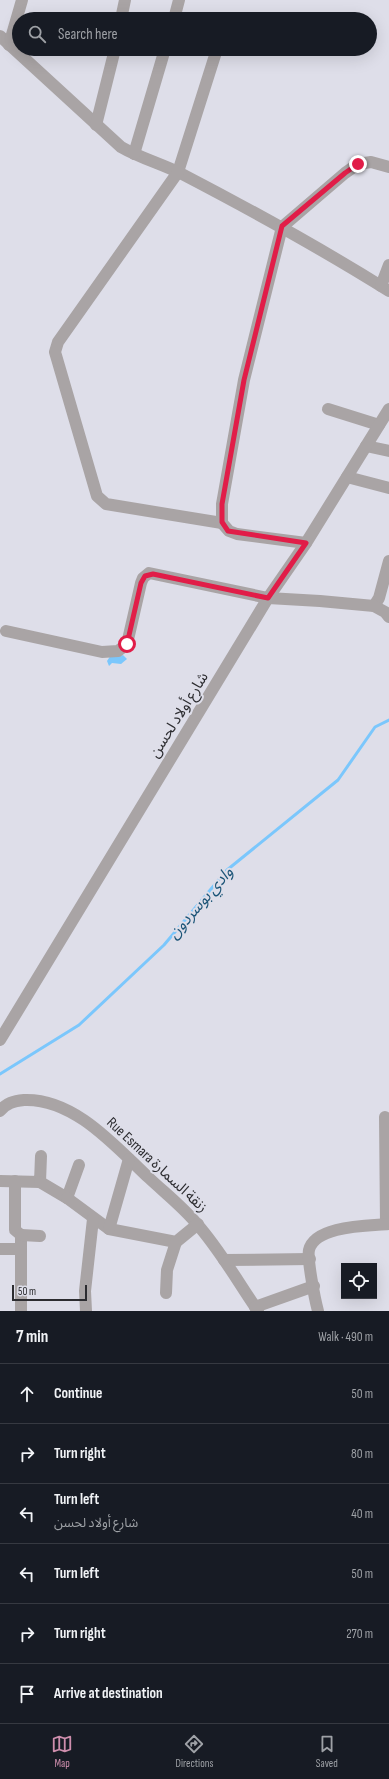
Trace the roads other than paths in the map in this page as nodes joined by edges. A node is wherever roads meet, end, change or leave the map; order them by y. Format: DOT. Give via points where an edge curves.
graph roads {
  1 [pos="22,0"];
  2 [pos="125,0"];
  3 [pos="179,0"];
  4 [pos="19,12"];
  5 [pos="122,12"];
  6 [pos="176,12"];
  7 [pos="12,35"];
  8 [pos="0,36"];
  9 [pos="9,45"];
  10 [pos="12,48"];
  11 [pos="21,56"];
  12 [pos="113,56"];
  13 [pos="163,56"];
  14 [pos="215,56"];
  15 [pos="96,124"];
  16 [pos="134,154"];
  17 [pos="389,167"];
  18 [pos="178,172"];
  19 [pos="282,226"];
  20 [pos="389,265"];
  21 [pos="385,288"];
  22 [pos="328,409"];
  23 [pos="389,409"];
  24 [pos="379,425"];
  25 [pos="366,446"];
  26 [pos="389,451"];
  27 [pos="347,477"];
  28 [pos="389,488"];
  29 [pos="222,522"];
  30 [pos="306,543"];
  31 [pos="389,561"];
  32 [pos="268,598"];
  33 [pos="383,610"];
  34 [pos="6,631"];
  35 [pos="0,1040"];
  36 [pos="0,1111"];
  37 [pos="385,1117"];
  38 [pos="41,1156"];
  39 [pos="129,1159"];
  40 [pos="79,1165"];
  41 [pos="0,1181"];
  42 [pos="15,1181"];
  43 [pos="40,1182"];
  44 [pos="67,1198"];
  45 [pos="93,1219"];
  46 [pos="198,1224"];
  47 [pos="388,1224"];
  48 [pos="109,1229"];
  49 [pos="21,1235"];
  50 [pos="40,1236"];
  51 [pos="176,1242"];
  52 [pos="0,1249"];
  53 [pos="21,1249"];
  54 [pos="310,1259"];
  55 [pos="224,1260"];
  56 [pos="314,1286"];
  57 [pos="166,1293"];
  58 [pos="256,1309"];
  59 [pos="21,1311"];
  60 [pos="86,1311"];
  61 [pos="318,1311"];
  1 -- 4 [label="street"];
  2 -- 5 [label="street"];
  3 -- 6 [label="street"];
  7 -- 9 [label="street"];
  8 -- 9 [label="street"];
  9 -- 10 [label="street"];
  11 -- 15 [label="street"];
  12 -- 15 [label="street"];
  13 -- 16 [label="street"];
  14 -- 18 [label="street"];
  15 -- 16 [label="street" via="121,147"];
  16 -- 18 [label="street"];
  17 -- 19 [label="street" via="370,162 358,164"];
  18 -- 19 [label="street"];
  18 -- 29 [label="street" via="58,342 55,352 97,496 106,504"];
  19 -- 21 [label="street"];
  19 -- 29 [label="street" via="244,380 227,472"];
  20 -- 21 [label="street"];
  22 -- 24 [label="street"];
  23 -- 24 [label="street, شارع أولاد لحسن"];
  24 -- 25 [label="street, شارع أولاد لحسن"];
  25 -- 26 [label="street"];
  25 -- 27 [label="street, شارع أولاد لحسن"];
  27 -- 28 [label="street"];
  27 -- 30 [label="street, شارع أولاد لحسن"];
  29 -- 30 [label="street" via="228,531 237,534"];
  30 -- 32 [label="street, شارع أولاد لحسن"];
  31 -- 33 [label="street" via="379,598"];
  32 -- 33 [label="street" via="320,601"];
  32 -- 34 [label="street" via="149,574 141,583 127,644 118,651 102,652"];
  32 -- 35 [label="street, شارع أولاد لحسن"];
  36 -- 39 [label="street, Rue Esmara زنقة السمارة" via="4,1106 16,1101 37,1100 60,1107 86,1122"];
  37 -- 47 [label="street"];
  38 -- 43 [label="street"];
  39 -- 46 [label="street, Rue Esmara زنقة السمارة"];
  39 -- 48 [label="street"];
  40 -- 44 [label="street"];
  41 -- 42 [label="street"];
  42 -- 43 [label="street"];
  42 -- 49 [label="street" via="15,1230"];
  43 -- 44 [label="street"];
  44 -- 45 [label="street"];
  45 -- 48 [label="street"];
  45 -- 60 [label="street" via="85,1291"];
  46 -- 51 [label="street"];
  46 -- 55 [label="street, Rue Esmara زنقة السمارة"];
  47 -- 54 [label="street" via="333,1230 321,1235 309,1250"];
  48 -- 51 [label="street"];
  49 -- 50 [label="street"];
  49 -- 53 [label="street"];
  51 -- 57 [label="street" via="167,1270"];
  52 -- 53 [label="street"];
  53 -- 59 [label="street"];
  54 -- 55 [label="street"];
  54 -- 56 [label="street"];
  55 -- 58 [label="street, Rue Esmara زنقة السمارة"];
  56 -- 58 [label="street"];
  56 -- 61 [label="street"];
}
